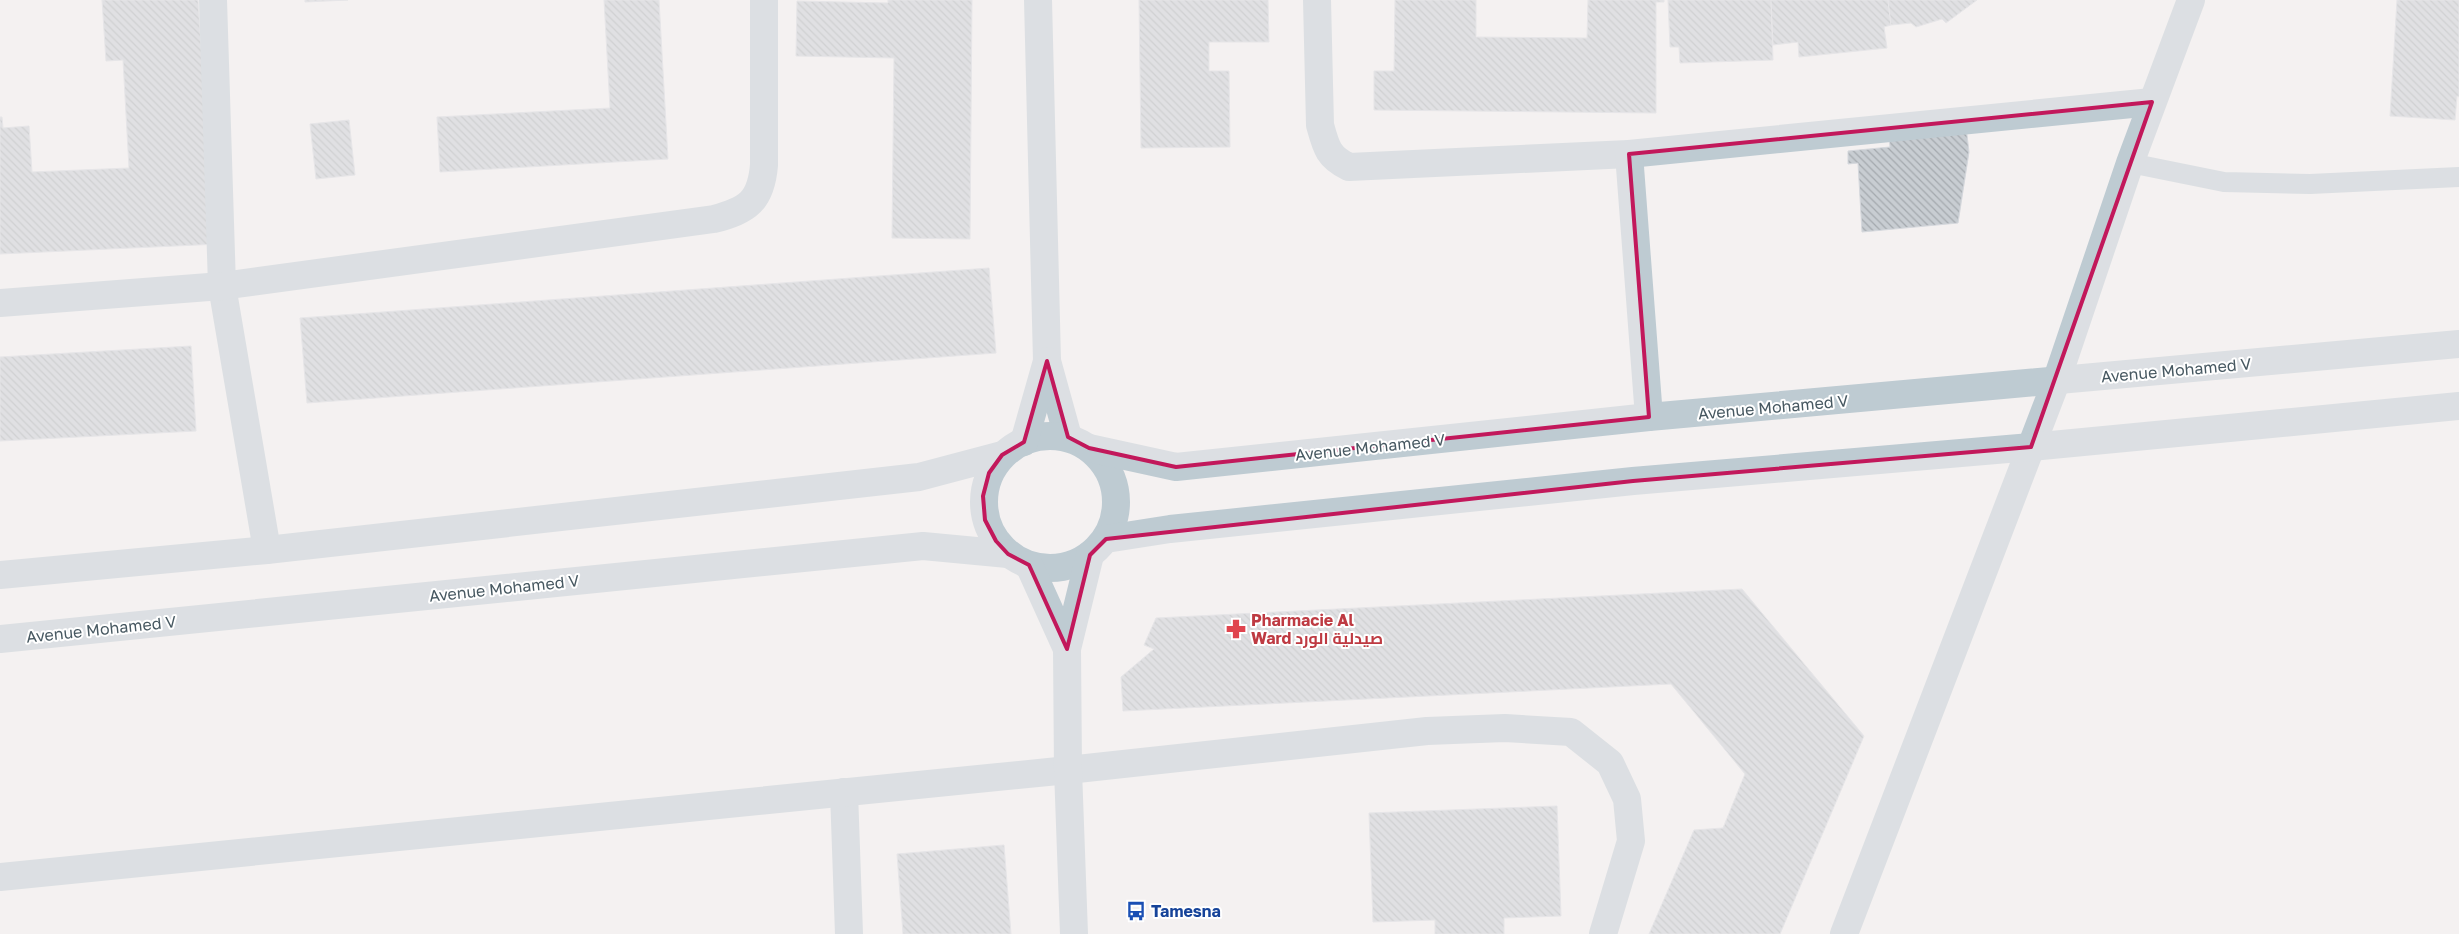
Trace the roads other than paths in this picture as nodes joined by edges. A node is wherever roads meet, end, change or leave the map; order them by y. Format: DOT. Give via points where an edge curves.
graph roads {
  1 [pos="213,0"];
  2 [pos="764,0"];
  3 [pos="1038,0"];
  4 [pos="1317,0"];
  5 [pos="2191,0"];
  6 [pos="2152,102"];
  7 [pos="1629,154"];
  8 [pos="2130,163"];
  9 [pos="2459,177"];
  10 [pos="222,286"];
  11 [pos="0,303"];
  12 [pos="2459,344"];
  13 [pos="1047,361"];
  14 [pos="2056,382"];
  15 [pos="2459,406"];
  16 [pos="1649,418"];
  17 [pos="1078,442"];
  18 [pos="1013,448"];
  19 [pos="2031,448"];
  20 [pos="1098,547"];
  21 [pos="268,550"];
  22 [pos="1018,559"];
  23 [pos="0,574"];
  24 [pos="0,639"];
  25 [pos="1067,649"];
  26 [pos="1068,770"];
  27 [pos="844,792"];
  28 [pos="0,877"];
  29 [pos="849,934"];
  30 [pos="1074,934"];
  31 [pos="1603,934"];
  32 [pos="1844,934"];
  1 -- 10 [label="street"];
  2 -- 10 [label="street" via="763,183 754,200 736,213 714,219"];
  3 -- 13 [label="street"];
  4 -- 7 [label="street" via="1320,125 1325,145 1335,160 1342,164 1349,167"];
  5 -- 6 [label="street"];
  6 -- 7 [label="street"];
  6 -- 8 [label="street"];
  7 -- 16 [label="street"];
  8 -- 9 [label="lane" via="2224,182 2310,184"];
  8 -- 14 [label="street"];
  10 -- 11 [label="street"];
  10 -- 21 [label="street"];
  12 -- 14 [label="street, Avenue Mohamed V"];
  13 -- 17 [label="street"];
  13 -- 18 [label="street"];
  14 -- 16 [label="street, Avenue Mohamed V"];
  14 -- 19 [label="street"];
  15 -- 19 [label="street"];
  16 -- 17 [label="street, Avenue Mohamed V" via="1176,467"];
  17 -- 18 [label="street" via="1054,435 1031,438"];
  17 -- 20 [label="street" via="1100,458 1112,477 1116,495 1115,518"];
  18 -- 21 [label="street" via="919,477"];
  18 -- 22 [label="street" via="989,473 983,496 985,520 996,541"];
  19 -- 20 [label="street" via="1633,481 1170,529"];
  19 -- 32 [label="street"];
  20 -- 22 [label="street" via="1058,568"];
  20 -- 25 [label="street"];
  21 -- 23 [label="street"];
  22 -- 24 [label="street, Avenue Mohamed V" via="923,546"];
  22 -- 25 [label="street"];
  25 -- 26 [label="street"];
  26 -- 27 [label="street"];
  26 -- 30 [label="street"];
  26 -- 31 [label="street" via="1427,731 1505,728 1571,732 1610,763 1626,799 1631,841"];
  27 -- 28 [label="street"];
  27 -- 29 [label="street"];
}
